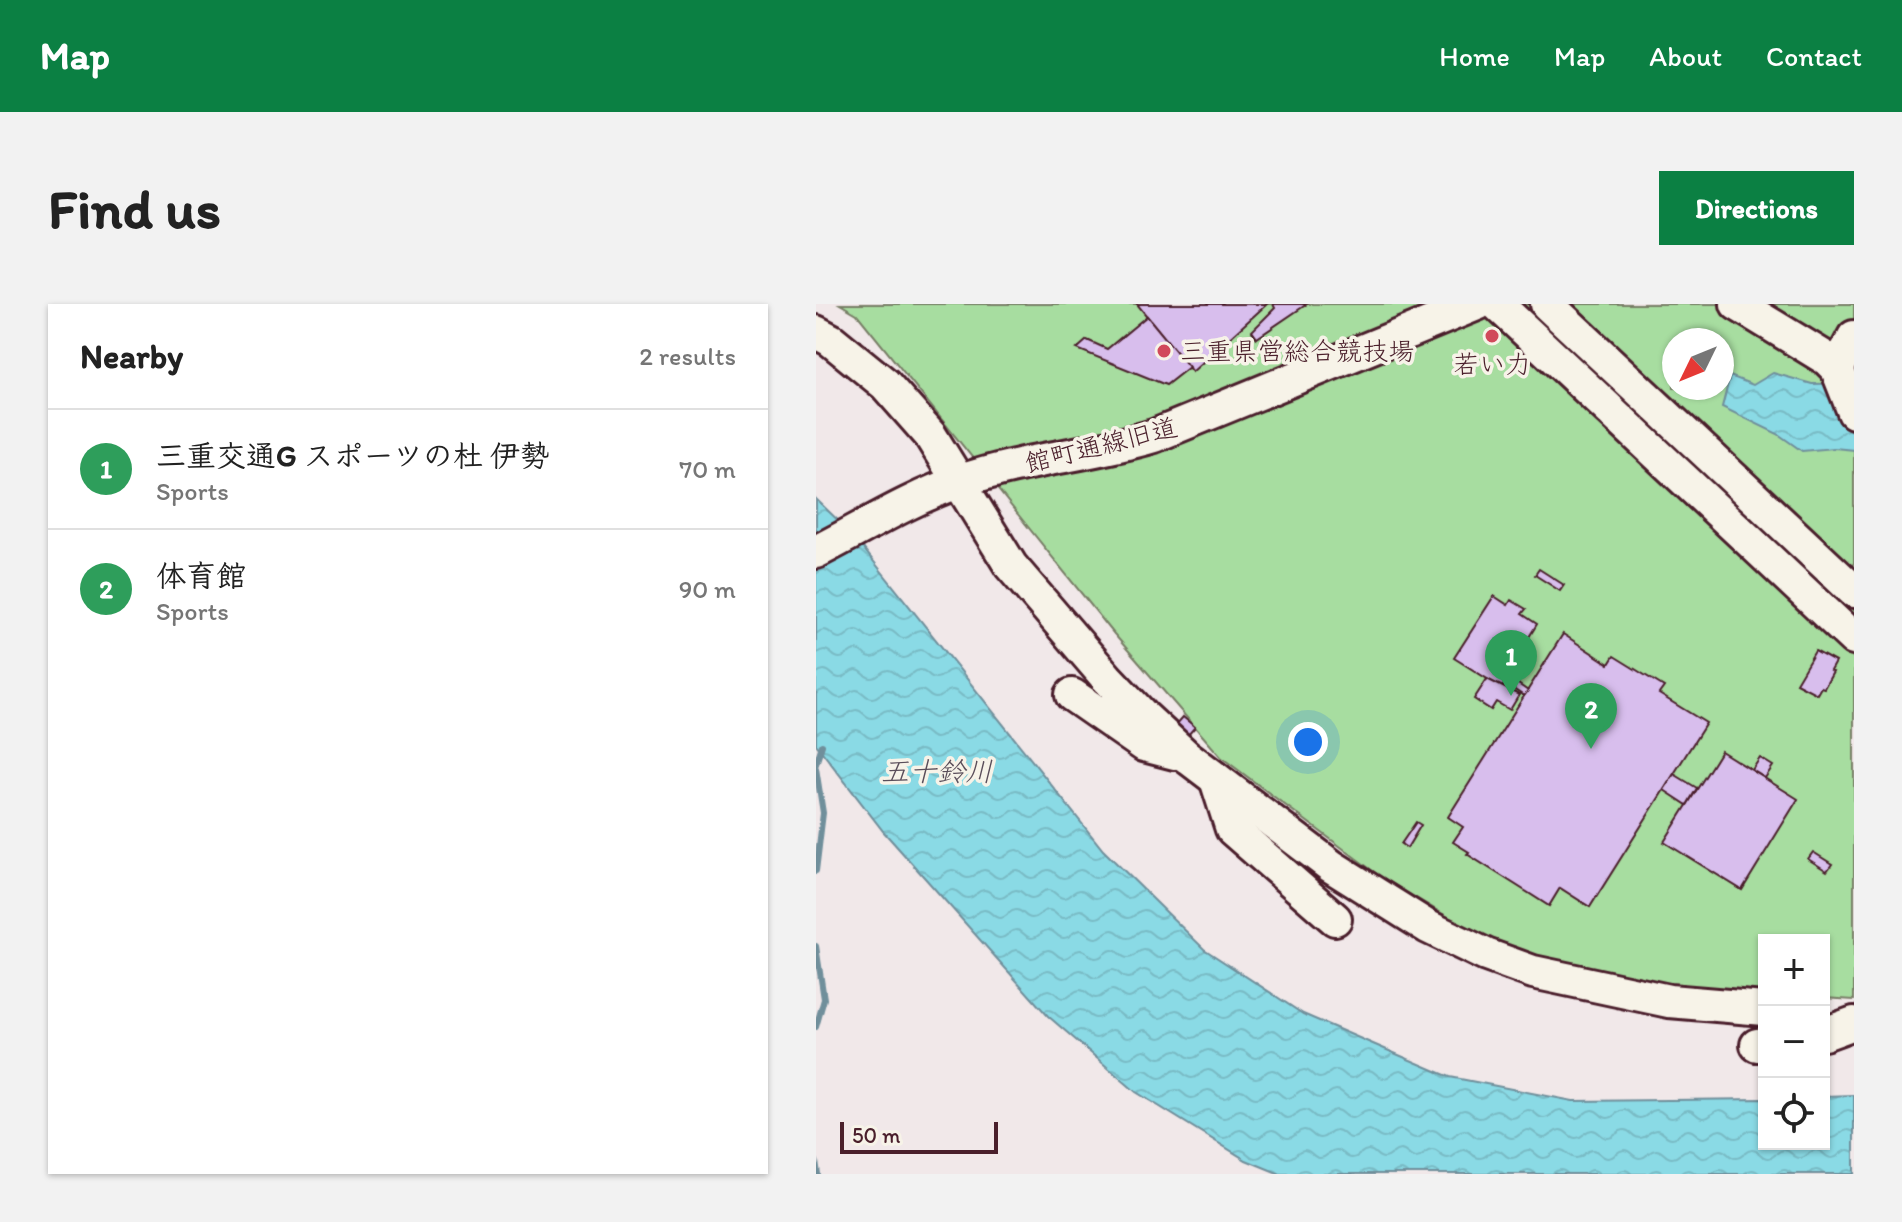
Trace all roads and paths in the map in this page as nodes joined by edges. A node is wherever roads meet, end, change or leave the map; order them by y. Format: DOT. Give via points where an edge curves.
graph roads {
  1 [pos="1477,304"];
  2 [pos="1497,304"];
  3 [pos="1547,304"];
  4 [pos="1737,304"];
  5 [pos="816,332"];
  6 [pos="1854,337"];
  7 [pos="1837,369"];
  8 [pos="1854,412"];
  9 [pos="952,484"];
  10 [pos="816,552"];
  11 [pos="1854,591"];
  12 [pos="1854,639"];
  13 [pos="1072,695"];
  14 [pos="1186,756"];
  15 [pos="1216,779"];
  16 [pos="1335,919"];
  17 [pos="1758,1008"];
  18 [pos="1830,1011"];
  19 [pos="1854,1012"];
  20 [pos="1854,1023"];
  21 [pos="1830,1032"];
  1 -- 9 [label="street, 館町通線旧道" via="1154,436 1002,468"];
  2 -- 12 [label="street"];
  3 -- 11 [label="street"];
  4 -- 7 [label="street"];
  5 -- 9 [label="street" via="885,384 930,435"];
  6 -- 7 [label="street"];
  7 -- 8 [label="street"];
  9 -- 10 [label="street, 館町通線旧道"];
  9 -- 14 [label="street" via="1027,586 1107,678"];
  13 -- 14 [label="street" via="1144,745"];
  14 -- 15 [label="street"];
  15 -- 16 [label="street" via="1232,829"];
  15 -- 17 [label="street" via="1331,866 1428,927 1486,955 1533,972 1669,1001"];
  18 -- 19 [label="street"];
  20 -- 21 [label="street"];
}
